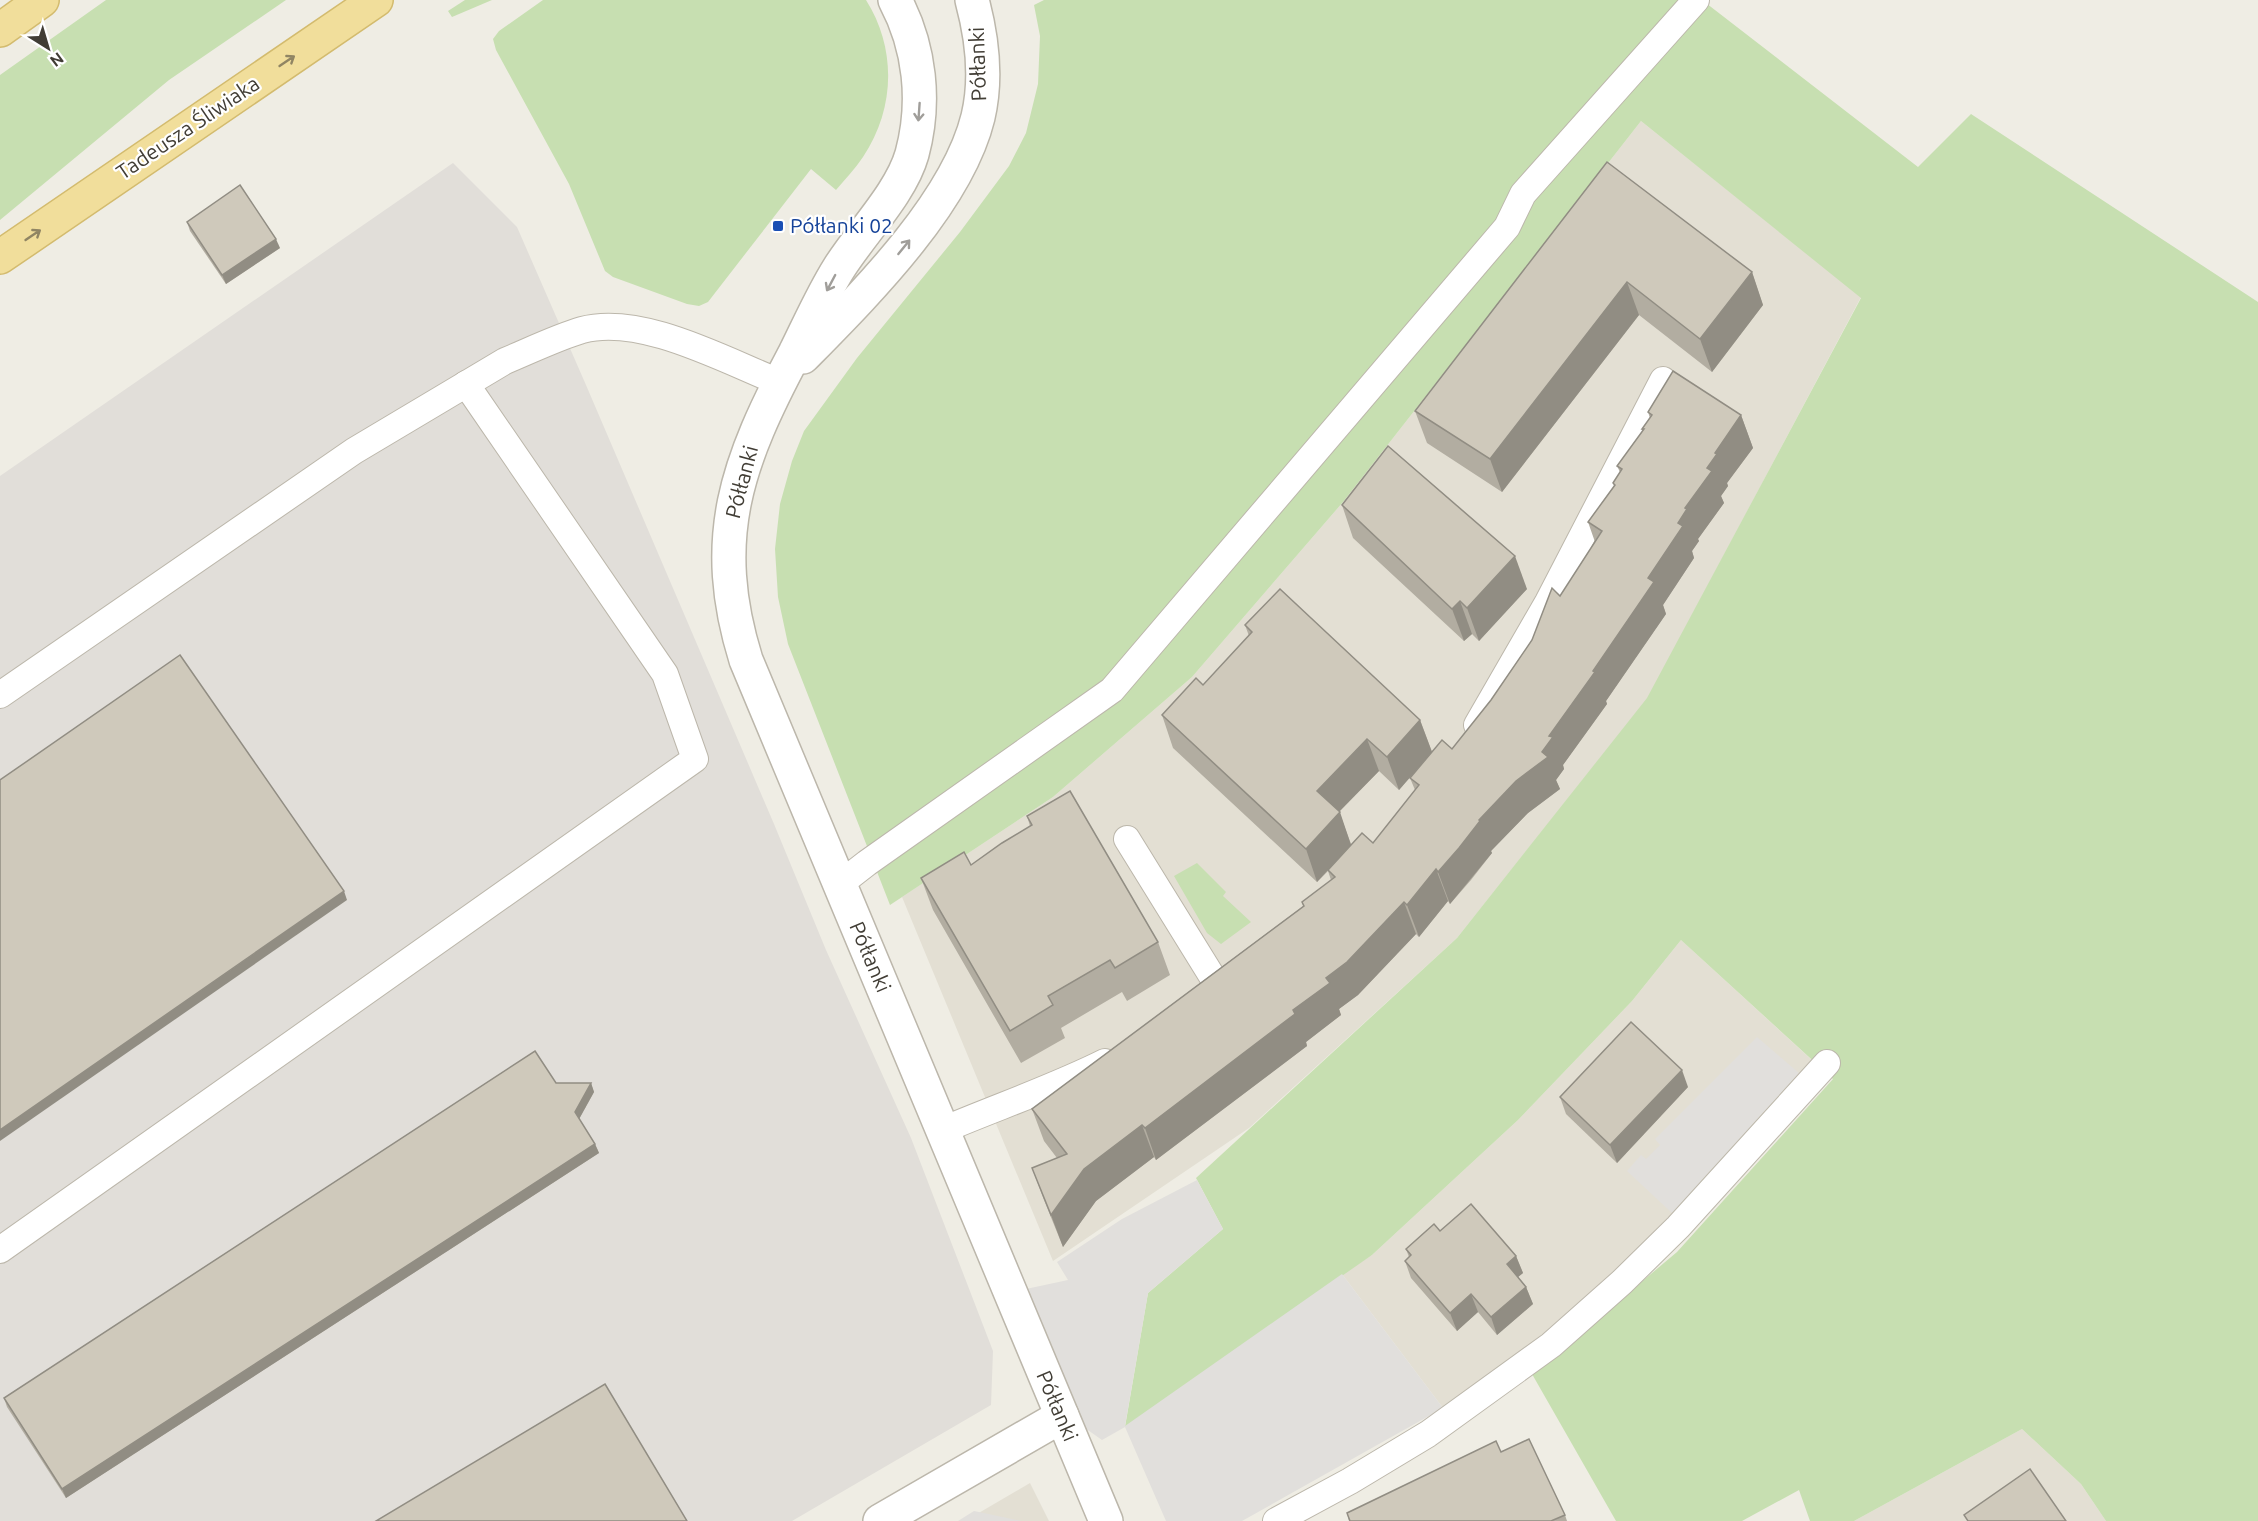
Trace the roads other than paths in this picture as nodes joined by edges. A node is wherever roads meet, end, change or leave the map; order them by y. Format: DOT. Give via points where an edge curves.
graph roads {
  1 [pos="42,0"];
  2 [pos="376,0"];
  3 [pos="895,0"];
  4 [pos="972,0"];
  5 [pos="1696,0"];
  6 [pos="0,30"];
  7 [pos="0,257"];
  8 [pos="1663,380"];
  9 [pos="779,382"];
  10 [pos="466,384"];
  11 [pos="0,695"];
  12 [pos="1458,746"];
  13 [pos="1127,839"];
  14 [pos="840,884"];
  15 [pos="1240,971"];
  16 [pos="1129,1050"];
  17 [pos="1827,1063"];
  18 [pos="943,1130"];
  19 [pos="0,1250"];
  20 [pos="1062,1416"];
  21 [pos="880,1521"];
  22 [pos="1106,1521"];
  23 [pos="1276,1521"];
  1 -- 6 [label="main road"];
  7 -- 2 [label="main road, Tadeusza Śliwiaka, one-way"];
  3 -- 9 [label="street, Półłanki, one-way" via="910,36 920,93 911,155 895,188 839,269"];
  9 -- 4 [label="street, Półłanki, one-way" via="866,294 918,230 966,152 979,115 982,82 980,38"];
  5 -- 14 [label="lane" via="1523,194 1507,227 1112,690"];
  8 -- 12 [label="lane" via="1548,602 1480,720"];
  9 -- 10 [label="lane" via="670,338 613,326 582,330 505,361"];
  9 -- 14 [label="street, Półłanki" via="741,472 728,550 730,585 735,623 746,660"];
  10 -- 11 [label="lane" via="354,451"];
  10 -- 19 [label="lane" via="665,674 695,759"];
  13 -- 15 [label="lane" via="1209,993"];
  14 -- 18 [label="street, Półłanki"];
  16 -- 18 [label="lane" via="1065,1082"];
  17 -- 23 [label="lane" via="1678,1227 1551,1346 1428,1434"];
  18 -- 20 [label="street, Półłanki"];
  20 -- 21 [label="street"];
  20 -- 22 [label="street, Półłanki"];
}
